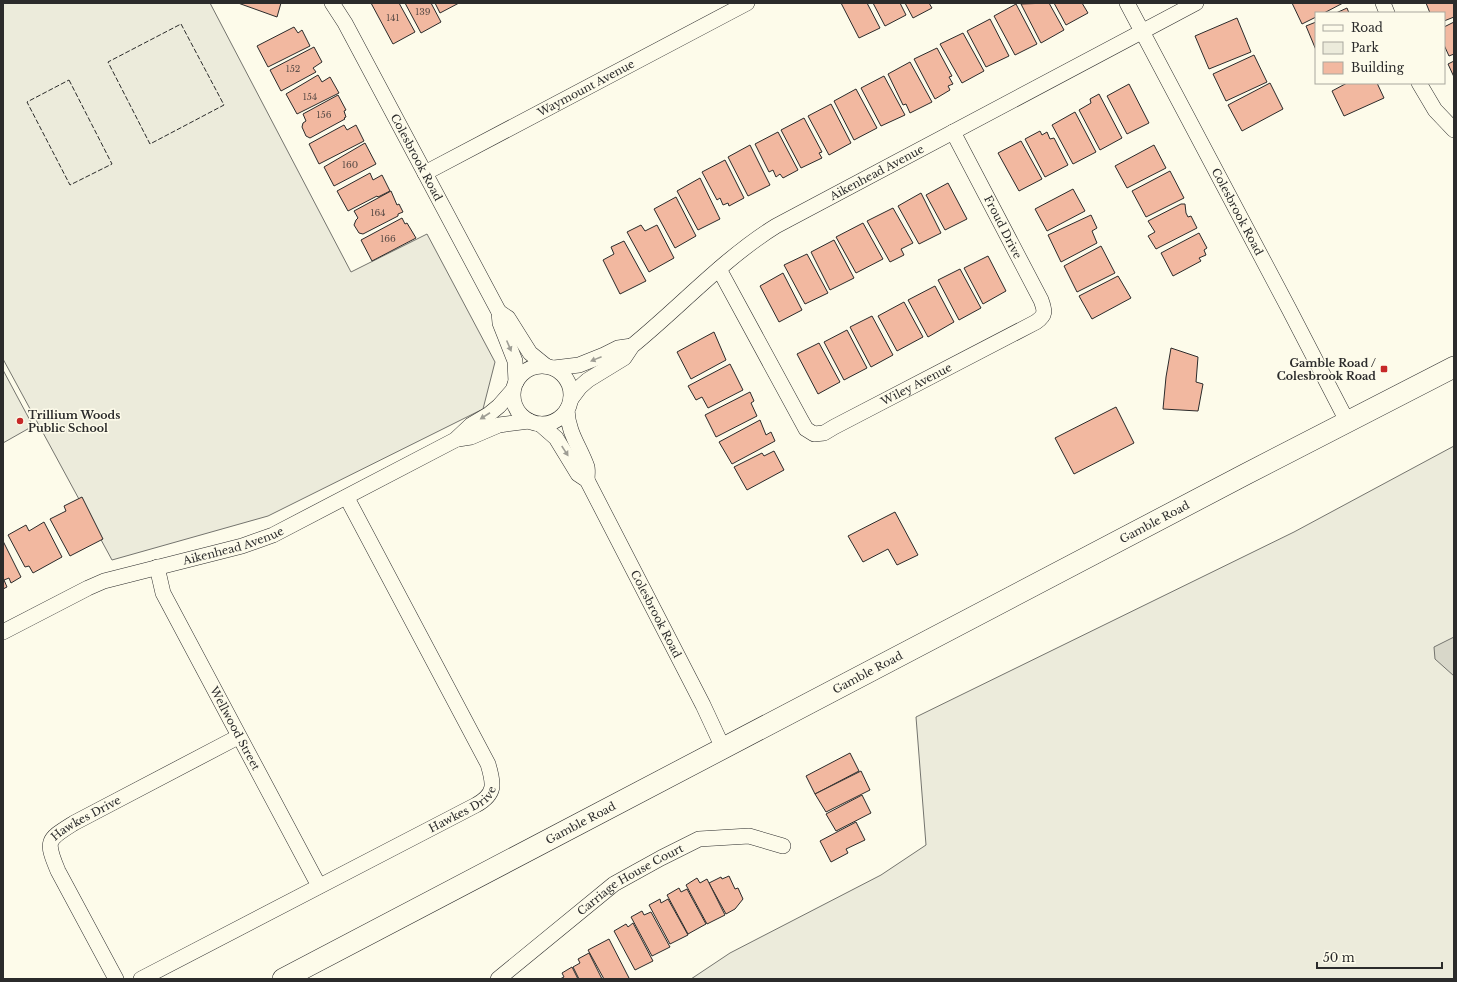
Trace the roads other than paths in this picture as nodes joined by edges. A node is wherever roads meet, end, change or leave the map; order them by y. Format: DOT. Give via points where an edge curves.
graph roads {
  1 [pos="332,3"];
  2 [pos="747,3"];
  3 [pos="1127,3"];
  4 [pos="1196,3"];
  5 [pos="1143,32"];
  6 [pos="1420,84"];
  7 [pos="1454,130"];
  8 [pos="952,132"];
  9 [pos="425,174"];
  10 [pos="719,270"];
  11 [pos="499,312"];
  12 [pos="1036,322"];
  13 [pos="632,346"];
  14 [pos="550,367"];
  15 [pos="1454,367"];
  16 [pos="515,386"];
  17 [pos="569,405"];
  18 [pos="1347,421"];
  19 [pos="534,422"];
  20 [pos="455,440"];
  21 [pos="587,480"];
  22 [pos="347,498"];
  23 [pos="157,568"];
  24 [pos="3,632"];
  25 [pos="238,737"];
  26 [pos="723,748"];
  27 [pos="783,846"];
  28 [pos="319,886"];
  29 [pos="116,979"];
  30 [pos="141,979"];
  31 [pos="282,979"];
  32 [pos="498,979"];
  1 -- 9 [label="street, Colesbrook Road"];
  2 -- 9 [label="street, Waymount Avenue"];
  3 -- 5 [label="street, Colesbrook Road"];
  4 -- 5 [label="street, Aikenhead Avenue"];
  5 -- 8 [label="street, Aikenhead Avenue"];
  5 -- 18 [label="street, Colesbrook Road"];
  6 -- 7 [label="street" via="1435,110"];
  8 -- 10 [label="street, Aikenhead Avenue" via="776,226 748,245"];
  8 -- 12 [label="street, Froud Drive" via="1041,300 1045,311 1042,318"];
  9 -- 11 [label="street, Colesbrook Road"];
  10 -- 12 [label="street, Wiley Avenue" via="800,420 806,429 814,434 824,433"];
  10 -- 13 [label="street, Aikenhead Avenue"];
  11 -- 14 [label="street, Colesbrook Road" via="508,318 534,357"];
  11 -- 16 [label="street, Colesbrook Road, one-way" via="500,323 515,361"];
  13 -- 14 [label="street, Aikenhead Avenue, one-way" via="618,348 579,365"];
  13 -- 17 [label="street, Aikenhead Avenue" via="624,358 580,387"];
  14 -- 16 [label="street" via="536,366 527,369"];
  14 -- 17 [label="street" via="563,373 568,381 572,390"];
  15 -- 18 [label="main road, Gamble Road"];
  16 -- 19 [label="street" via="513,399 516,407 521,415"];
  16 -- 20 [label="street, Aikenhead Avenue, one-way" via="499,406 471,425"];
  17 -- 19 [label="street" via="564,415 556,421 547,424"];
  17 -- 21 [label="street, Colesbrook Road" via="568,422 588,468"];
  18 -- 26 [label="main road, Gamble Road"];
  19 -- 20 [label="street, Aikenhead Avenue" via="499,425 471,437"];
  19 -- 21 [label="street, Colesbrook Road, one-way" via="556,438 578,474"];
  20 -- 22 [label="street, Aikenhead Avenue"];
  21 -- 26 [label="street, Colesbrook Road"];
  22 -- 23 [label="street, Aikenhead Avenue" via="263,539"];
  22 -- 28 [label="street, Hawkes Drive" via="488,764 492,778 491,792 485,800"];
  23 -- 24 [label="street, Aikenhead Avenue" via="104,581"];
  23 -- 25 [label="street, Wellwood Street" via="163,593"];
  25 -- 28 [label="street, Wellwood Street"];
  25 -- 29 [label="street, Hawkes Drive" via="74,823 53,838 50,852 58,870"];
  26 -- 31 [label="main road, Gamble Road"];
  27 -- 32 [label="street, Carriage House Court" via="748,836 699,839 614,884"];
  28 -- 30 [label="street, Hawkes Drive"];
}
